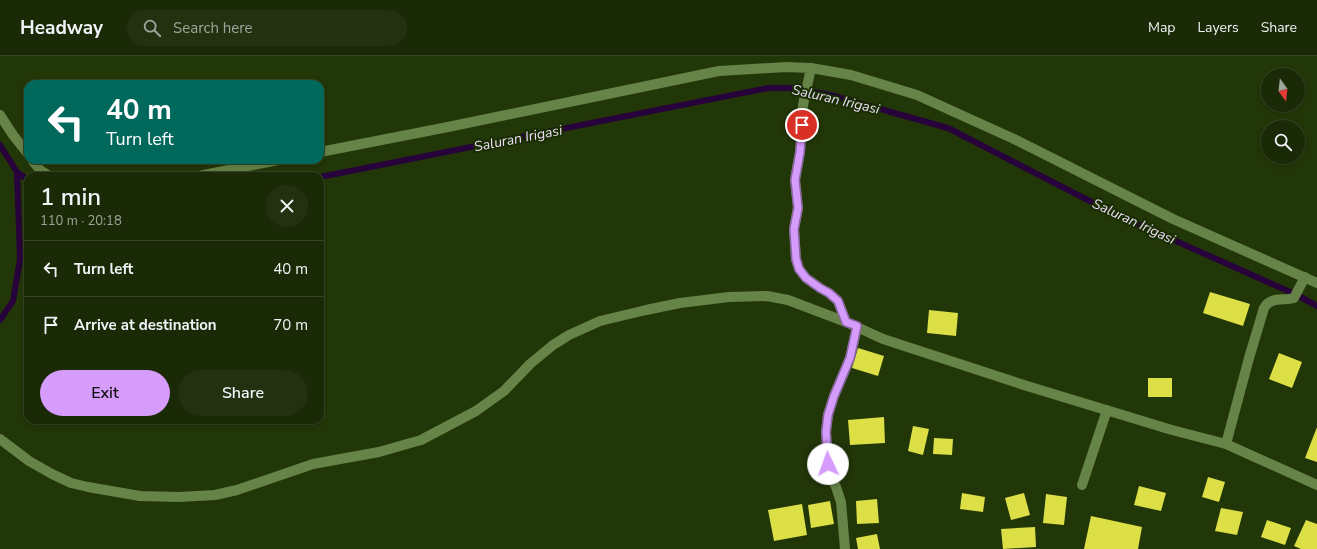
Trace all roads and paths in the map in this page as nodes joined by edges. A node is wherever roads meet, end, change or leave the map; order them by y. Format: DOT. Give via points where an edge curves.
graph roads {
  1 [pos="810,71"];
  2 [pos="0,115"];
  3 [pos="24,149"];
  4 [pos="324,151"];
  5 [pos="35,164"];
  6 [pos="258,164"];
  7 [pos="43,172"];
  8 [pos="219,172"];
  9 [pos="1304,280"];
  10 [pos="1317,283"];
  11 [pos="846,322"];
  12 [pos="857,326"];
  13 [pos="1106,410"];
  14 [pos="0,439"];
  15 [pos="1226,444"];
  16 [pos="1082,485"];
  17 [pos="1317,485"];
  18 [pos="845,549"];
  1 -- 4 [label="street" via="786,67 719,71"];
  1 -- 9 [label="street" via="850,75 917,95 1014,139 1173,219"];
  1 -- 11 [label="street" via="803,105 800,152 795,180 798,208 794,229 796,259 799,269 806,278 838,301"];
  2 -- 3 [label="street"];
  5 -- 7 [label="street"];
  6 -- 8 [label="street"];
  9 -- 10 [label="street"];
  9 -- 15 [label="street" via="1295,297 1270,301 1264,308"];
  11 -- 12 [label="street"];
  11 -- 14 [label="street" via="788,300 767,296 680,303 600,321 553,345 498,395 476,411 421,440 380,452 313,464 215,495 140,496 71,483 29,461"];
  12 -- 13 [label="street" via="883,339"];
  12 -- 18 [label="street" via="850,358 828,415 826,432 828,464 842,509"];
  13 -- 15 [label="street"];
  13 -- 16 [label="street"];
  15 -- 17 [label="street"];
}
